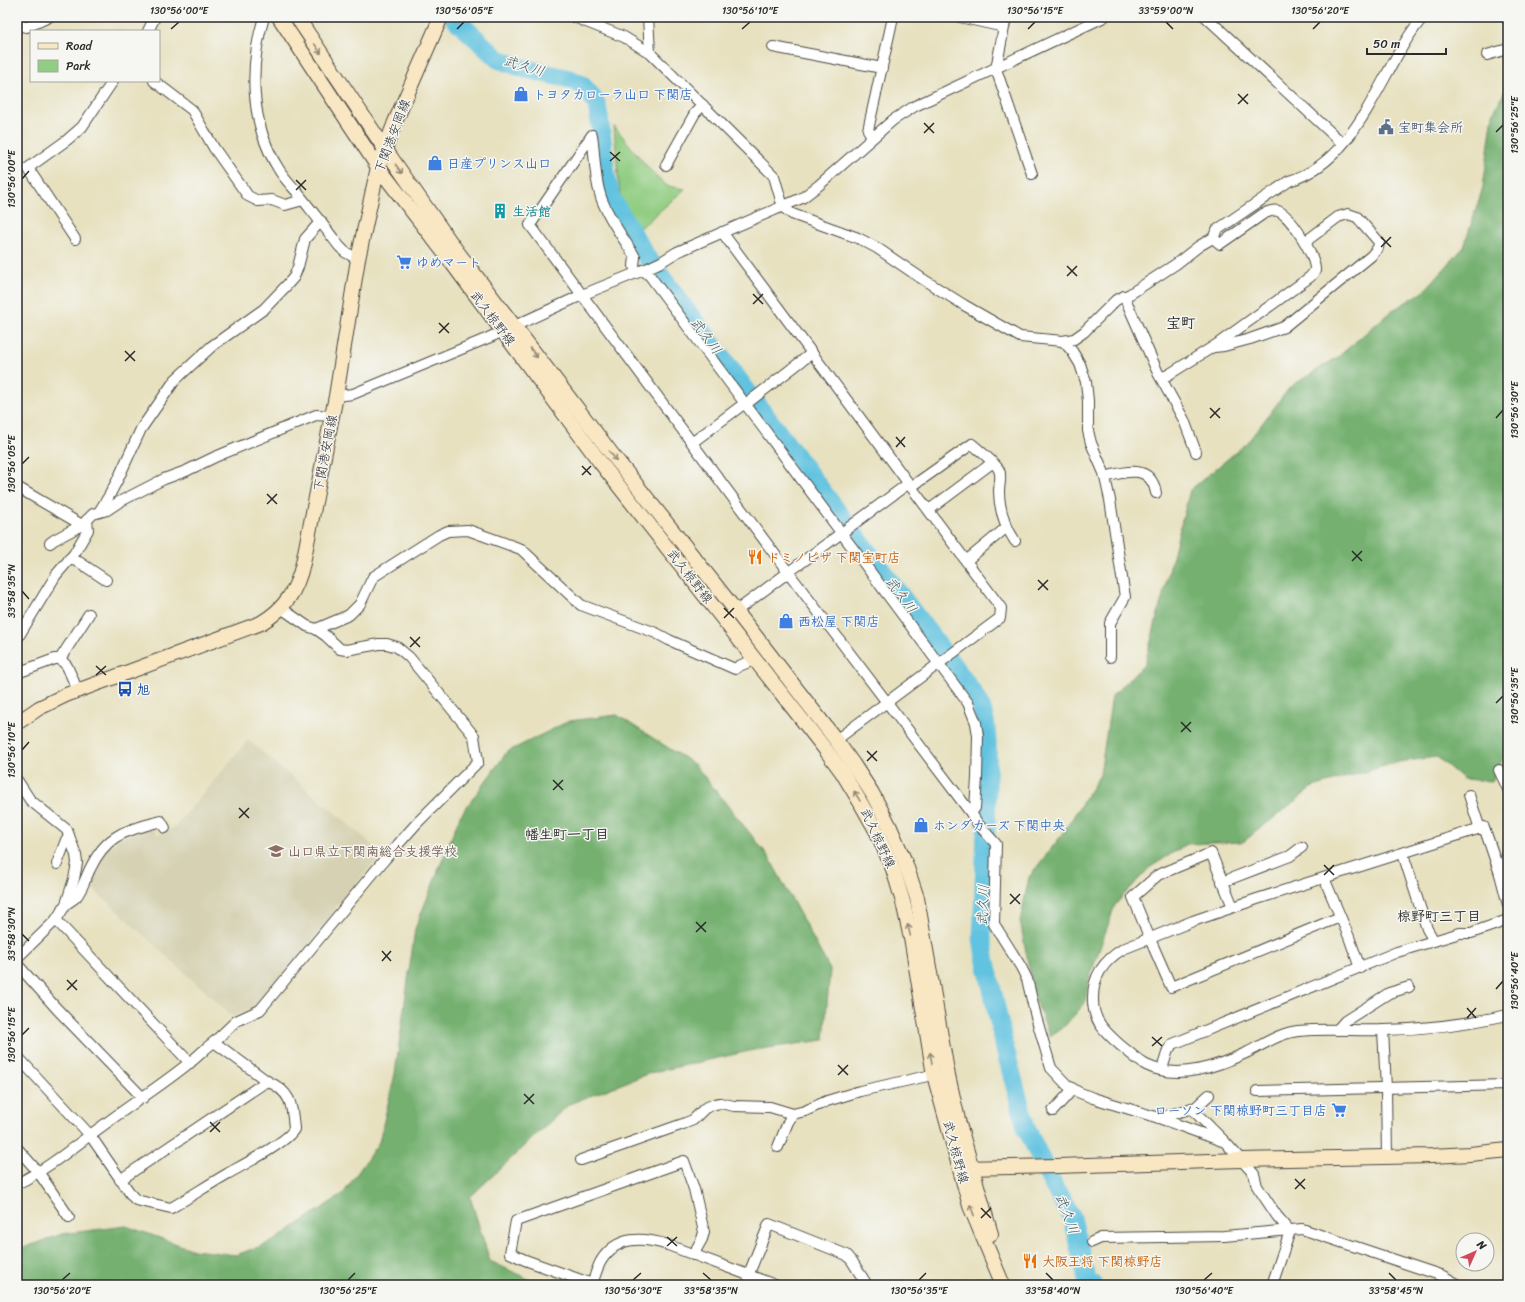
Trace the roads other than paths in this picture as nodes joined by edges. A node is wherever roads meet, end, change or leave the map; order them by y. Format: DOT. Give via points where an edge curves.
graph roads {
  1 [pos="49,17"];
  2 [pos="155,17"];
  3 [pos="264,17"];
  4 [pos="279,17"];
  5 [pos="297,17"];
  6 [pos="441,17"];
  7 [pos="574,17"];
  8 [pos="648,17"];
  9 [pos="893,17"];
  10 [pos="960,17"];
  11 [pos="1104,17"];
  12 [pos="1206,17"];
  13 [pos="1423,17"];
  14 [pos="1507,17"];
  15 [pos="1508,21"];
  16 [pos="1005,22"];
  17 [pos="17,25"];
  18 [pos="148,30"];
  19 [pos="773,47"];
  20 [pos="1508,49"];
  21 [pos="650,52"];
  22 [pos="1487,55"];
  23 [pos="882,68"];
  24 [pos="996,69"];
  25 [pos="113,82"];
  26 [pos="155,82"];
  27 [pos="703,105"];
  28 [pos="873,136"];
  29 [pos="1342,144"];
  30 [pos="384,149"];
  31 [pos="666,165"];
  32 [pos="378,167"];
  33 [pos="1032,174"];
  34 [pos="303,200"];
  35 [pos="783,207"];
  36 [pos="321,221"];
  37 [pos="722,232"];
  38 [pos="1213,238"];
  39 [pos="75,239"];
  40 [pos="1305,242"];
  41 [pos="358,259"];
  42 [pos="642,270"];
  43 [pos="582,295"];
  44 [pos="1124,296"];
  45 [pos="508,328"];
  46 [pos="1063,340"];
  47 [pos="1213,347"];
  48 [pos="812,353"];
  49 [pos="1162,377"];
  50 [pos="336,396"];
  51 [pos="746,403"];
  52 [pos="332,416"];
  53 [pos="693,442"];
  54 [pos="1196,452"];
  55 [pos="992,463"];
  56 [pos="1105,477"];
  57 [pos="910,485"];
  58 [pos="17,487"];
  59 [pos="1156,493"];
  60 [pos="929,510"];
  61 [pos="98,512"];
  62 [pos="85,523"];
  63 [pos="1007,527"];
  64 [pos="843,532"];
  65 [pos="1015,541"];
  66 [pos="50,543"];
  67 [pos="69,559"];
  68 [pos="966,561"];
  69 [pos="788,572"];
  70 [pos="106,580"];
  71 [pos="281,608"];
  72 [pos="736,611"];
  73 [pos="89,614"];
  74 [pos="724,620"];
  75 [pos="316,629"];
  76 [pos="17,639"];
  77 [pos="1110,657"];
  78 [pos="60,659"];
  79 [pos="754,660"];
  80 [pos="940,662"];
  81 [pos="17,673"];
  82 [pos="74,682"];
  83 [pos="887,702"];
  84 [pos="17,723"];
  85 [pos="836,740"];
  86 [pos="1499,770"];
  87 [pos="17,780"];
  88 [pos="1508,789"];
  89 [pos="1470,795"];
  90 [pos="971,813"];
  91 [pos="165,828"];
  92 [pos="1480,829"];
  93 [pos="69,836"];
  94 [pos="1302,847"];
  95 [pos="1508,853"];
  96 [pos="1403,854"];
  97 [pos="56,864"];
  98 [pos="1504,872"];
  99 [pos="1324,878"];
  100 [pos="1222,882"];
  101 [pos="66,904"];
  102 [pos="1508,905"];
  103 [pos="1233,907"];
  104 [pos="1340,917"];
  105 [pos="56,920"];
  106 [pos="1508,920"];
  107 [pos="1150,938"];
  108 [pos="1434,942"];
  109 [pos="17,958"];
  110 [pos="17,964"];
  111 [pos="1360,968"];
  112 [pos="1409,987"];
  113 [pos="1508,1015"];
  114 [pos="1337,1030"];
  115 [pos="1383,1030"];
  116 [pos="214,1042"];
  117 [pos="17,1056"];
  118 [pos="190,1063"];
  119 [pos="1162,1070"];
  120 [pos="941,1073"];
  121 [pos="267,1081"];
  122 [pos="1508,1085"];
  123 [pos="1386,1088"];
  124 [pos="1073,1089"];
  125 [pos="1257,1091"];
  126 [pos="1209,1095"];
  127 [pos="143,1098"];
  128 [pos="1191,1108"];
  129 [pos="1053,1111"];
  130 [pos="793,1114"];
  131 [pos="1159,1118"];
  132 [pos="90,1135"];
  133 [pos="1225,1142"];
  134 [pos="17,1148"];
  135 [pos="778,1148"];
  136 [pos="1508,1150"];
  137 [pos="1387,1157"];
  138 [pos="581,1160"];
  139 [pos="1241,1160"];
  140 [pos="965,1168"];
  141 [pos="39,1173"];
  142 [pos="120,1180"];
  143 [pos="17,1184"];
  144 [pos="69,1217"];
  145 [pos="1290,1231"];
  146 [pos="1092,1242"];
  147 [pos="693,1255"];
  148 [pos="748,1276"];
  149 [pos="593,1284"];
  150 [pos="1456,1284"];
  151 [pos="775,1285"];
  152 [pos="866,1285"];
  153 [pos="1003,1285"];
  154 [pos="1011,1285"];
  155 [pos="1272,1285"];
  1 -- 17 [label="street" via="26,27"];
  2 -- 18 [label="street"];
  3 -- 34 [label="street" via="255,61 258,117 278,169"];
  4 -- 32 [label="main road, 武久椋野線"];
  5 -- 30 [label="main road, 武久椋野線, one-way"];
  6 -- 30 [label="main road, 下関港安岡線"];
  7 -- 21 [label="street" via="624,37"];
  8 -- 21 [label="street"];
  9 -- 23 [label="street"];
  10 -- 16 [label="street"];
  11 -- 24 [label="street"];
  12 -- 29 [label="street"];
  13 -- 29 [label="street"];
  14 -- 15 [label="street"];
  16 -- 24 [label="street"];
  19 -- 23 [label="street"];
  20 -- 22 [label="street"];
  21 -- 27 [label="street"];
  23 -- 28 [label="street" via="868,130"];
  24 -- 28 [label="street" via="915,106"];
  24 -- 33 [label="street"];
  25 -- 39 [label="street" via="82,127 28,168"];
  26 -- 34 [label="street" via="192,110 214,148 248,196 258,201 272,200 285,205"];
  27 -- 31 [label="street" via="695,112"];
  27 -- 35 [label="street" via="774,176"];
  28 -- 35 [label="street" via="818,186 802,198"];
  29 -- 38 [label="street" via="1316,167 1289,181 1217,230"];
  30 -- 32 [label="main road, 下関港安岡線"];
  30 -- 45 [label="main road, 武久椋野線, one-way"];
  32 -- 41 [label="main road, 下関港安岡線"];
  32 -- 45 [label="main road, 武久椋野線"];
  34 -- 36 [label="street"];
  35 -- 37 [label="street"];
  35 -- 46 [label="street" via="792,214 851,235 877,248 1020,337"];
  36 -- 41 [label="street" via="339,246"];
  36 -- 61 [label="street" via="305,239 298,267 288,285 264,309 212,346 175,380 141,429 115,484"];
  37 -- 42 [label="street"];
  37 -- 48 [label="street"];
  38 -- 40 [label="street" via="1220,244 1263,214 1274,210 1287,217"];
  38 -- 44 [label="street"];
  40 -- 47 [label="street" via="1314,262 1314,274"];
  40 -- 47 [label="street" via="1338,217 1348,214 1357,217 1379,242 1378,248 1371,256 1284,327 1224,346"];
  41 -- 50 [label="main road, 下関港安岡線"];
  42 -- 43 [label="street"];
  42 -- 43 [label="street" via="634,266 635,257 600,195 592,135 530,224"];
  42 -- 51 [label="street" via="650,276"];
  43 -- 45 [label="street"];
  43 -- 53 [label="street"];
  44 -- 46 [label="street" via="1116,300 1084,332 1074,339"];
  44 -- 49 [label="street"];
  45 -- 50 [label="street" via="353,394"];
  45 -- 72 [label="main road, 武久椋野線, one-way"];
  45 -- 74 [label="main road, 武久椋野線" via="600,462"];
  46 -- 56 [label="street" via="1080,364 1086,382 1088,432"];
  47 -- 49 [label="street"];
  48 -- 51 [label="street"];
  48 -- 57 [label="street"];
  49 -- 54 [label="street" via="1184,420"];
  50 -- 52 [label="main road, 下関港安岡線"];
  51 -- 53 [label="street"];
  51 -- 64 [label="street"];
  52 -- 61 [label="street" via="316,415 164,479"];
  52 -- 71 [label="main road, 下関港安岡線" via="300,578 293,593"];
  53 -- 69 [label="street"];
  55 -- 57 [label="street" via="972,444"];
  55 -- 60 [label="street"];
  55 -- 63 [label="street" via="1000,470 999,497"];
  56 -- 59 [label="street" via="1132,471 1147,474 1154,484"];
  56 -- 77 [label="street" via="1125,597 1110,623"];
  57 -- 60 [label="street"];
  57 -- 64 [label="street"];
  58 -- 62 [label="street"];
  60 -- 68 [label="street"];
  61 -- 62 [label="street"];
  62 -- 66 [label="street"];
  62 -- 67 [label="street" via="88,530"];
  63 -- 65 [label="street"];
  63 -- 68 [label="street"];
  64 -- 69 [label="street"];
  64 -- 80 [label="street"];
  67 -- 70 [label="street" via="79,562"];
  67 -- 76 [label="street" via="56,575"];
  68 -- 80 [label="street" via="1001,608 1000,618"];
  69 -- 72 [label="street"];
  69 -- 83 [label="street"];
  71 -- 75 [label="street" via="307,626"];
  71 -- 84 [label="main road, 下関港安岡線" via="261,623 53,701"];
  72 -- 74 [label="street"];
  72 -- 85 [label="main road, 武久椋野線"];
  73 -- 78 [label="street"];
  74 -- 79 [label="main road, 武久椋野線"];
  75 -- 79 [label="street" via="349,616 356,610 373,577 439,535 448,531 468,530 521,549 581,605 656,633 735,669"];
  75 -- 116 [label="street" via="340,649 379,644 397,647 409,657 474,736 478,762 385,859 260,1010 236,1021"];
  78 -- 81 [label="street"];
  78 -- 82 [label="street" via="67,666"];
  120 -- 79 [label="main road, 武久椋野線, one-way" via="903,902 893,869 877,832 842,772"];
  80 -- 83 [label="street"];
  80 -- 90 [label="street" via="968,703 976,723 977,778 975,808"];
  83 -- 85 [label="street"];
  83 -- 90 [label="street"];
  85 -- 120 [label="main road, 武久椋野線" via="872,794 888,825 905,862 917,898"];
  86 -- 88 [label="street"];
  87 -- 93 [label="street" via="30,800 67,830"];
  89 -- 92 [label="street"];
  90 -- 124 [label="street" via="996,844 994,924 1027,979 1050,1068"];
  91 -- 101 [label="street" via="161,821 121,834 109,841 101,848 77,896"];
  92 -- 96 [label="street"];
  92 -- 98 [label="street" via="1484,827"];
  93 -- 97 [label="street"];
  93 -- 101 [label="street" via="77,863"];
  94 -- 100 [label="street" via="1290,856"];
  95 -- 98 [label="street"];
  96 -- 99 [label="street"];
  96 -- 108 [label="street" via="1427,929"];
  98 -- 102 [label="street"];
  99 -- 103 [label="street"];
  99 -- 104 [label="street"];
  100 -- 103 [label="street"];
  100 -- 107 [label="street" via="1211,853 1158,875 1133,897"];
  101 -- 105 [label="street"];
  103 -- 107 [label="street"];
  104 -- 107 [label="street" via="1171,987"];
  104 -- 111 [label="street"];
  105 -- 109 [label="street"];
  105 -- 118 [label="street"];
  106 -- 108 [label="street"];
  107 -- 119 [label="street" via="1123,949 1106,962 1099,971 1093,988 1093,1005 1098,1020 1109,1035 1147,1065"];
  108 -- 111 [label="street" via="1397,952"];
  110 -- 127 [label="street"];
  111 -- 119 [label="street" via="1173,1044 1168,1050"];
  112 -- 114 [label="street" via="1389,993 1345,1021"];
  113 -- 115 [label="street" via="1478,1022"];
  114 -- 115 [label="street"];
  114 -- 119 [label="street" via="1292,1032 1205,1068 1193,1071"];
  115 -- 123 [label="street"];
  116 -- 118 [label="street"];
  116 -- 121 [label="street"];
  117 -- 132 [label="street"];
  118 -- 127 [label="street"];
  120 -- 130 [label="street" via="860,1091"];
  120 -- 140 [label="main road, 武久椋野線"];
  121 -- 142 [label="street"];
  121 -- 142 [label="street" via="282,1091 291,1103 294,1129 286,1138 172,1208 136,1200"];
  122 -- 123 [label="street"];
  123 -- 125 [label="street"];
  123 -- 137 [label="street"];
  124 -- 129 [label="street"];
  124 -- 131 [label="street" via="1093,1098"];
  126 -- 128 [label="street" via="1196,1107"];
  127 -- 132 [label="street"];
  128 -- 131 [label="street"];
  128 -- 133 [label="street"];
  130 -- 135 [label="street"];
  130 -- 138 [label="street" via="770,1107 715,1104 705,1108 693,1120"];
  131 -- 133 [label="street"];
  132 -- 141 [label="street"];
  132 -- 142 [label="street"];
  133 -- 139 [label="street"];
  134 -- 141 [label="street"];
  136 -- 137 [label="main road"];
  137 -- 139 [label="main road"];
  139 -- 140 [label="main road"];
  139 -- 145 [label="street" via="1254,1174 1256,1186"];
  153 -- 140 [label="main road, 武久椋野線, one-way" via="970,1206"];
  140 -- 154 [label="main road, 武久椋野線"];
  141 -- 143 [label="street"];
  141 -- 144 [label="street"];
  145 -- 146 [label="street" via="1224,1236 1101,1238"];
  145 -- 150 [label="street" via="1302,1229 1443,1276"];
  145 -- 155 [label="street"];
  147 -- 148 [label="street"];
  147 -- 149 [label="street" via="650,1240 624,1242 604,1258"];
  147 -- 149 [label="street" via="704,1232 694,1189 684,1161 516,1221 510,1253"];
  148 -- 151 [label="street"];
  148 -- 152 [label="street" via="769,1224 847,1255"];
}
